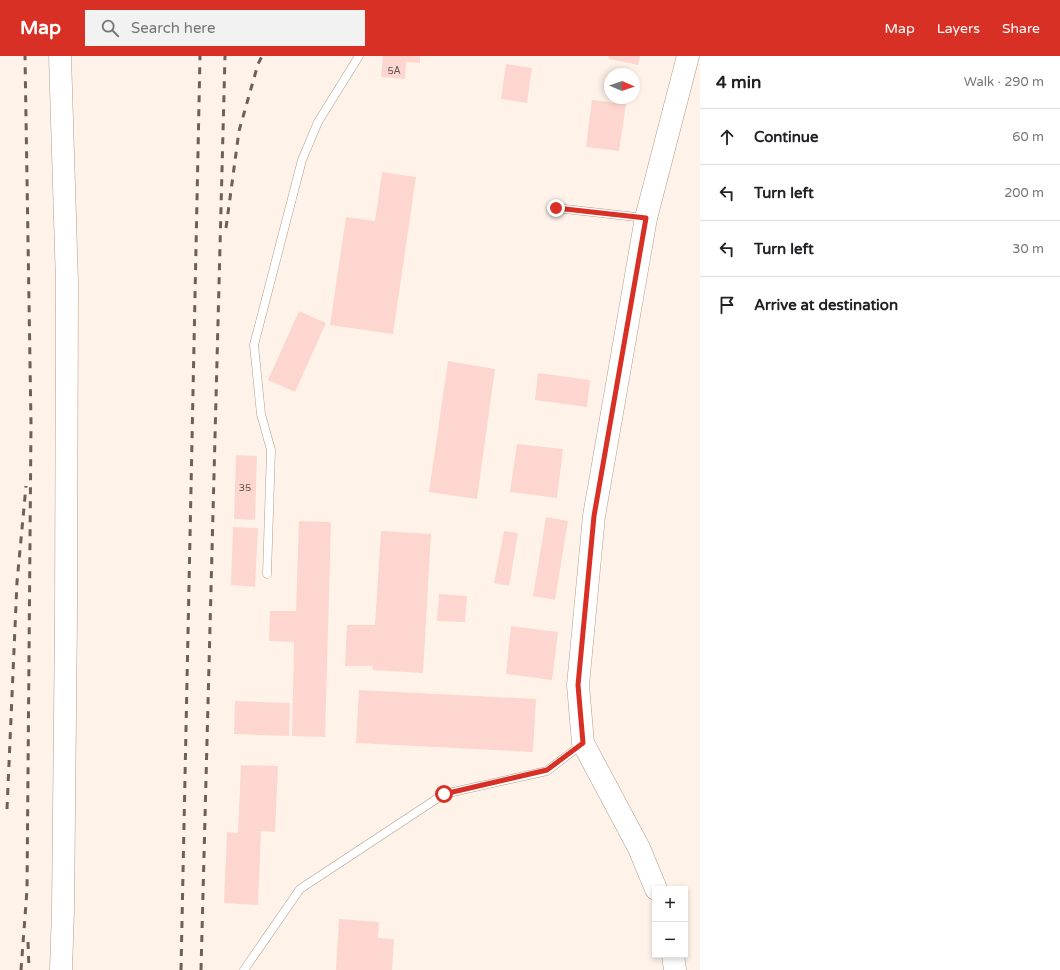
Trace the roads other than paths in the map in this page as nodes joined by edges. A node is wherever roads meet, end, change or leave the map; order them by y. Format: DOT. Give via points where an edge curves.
graph roads {
  1 [pos="60,56"];
  2 [pos="359,56"];
  3 [pos="688,56"];
  4 [pos="556,208"];
  5 [pos="646,218"];
  6 [pos="267,574"];
  7 [pos="583,743"];
  8 [pos="655,886"];
  9 [pos="673,958"];
  10 [pos="61,970"];
  11 [pos="244,970"];
  12 [pos="675,970"];
  1 -- 10 [label="main road" via="67,284"];
  2 -- 6 [label="lane" via="318,122 302,160 254,345 261,414 270,450"];
  3 -- 5 [label="main road"];
  4 -- 5 [label="lane"];
  5 -- 7 [label="main road" via="594,516 578,685"];
  7 -- 8 [label="main road" via="639,848"];
  7 -- 11 [label="lane" via="547,770 444,794 300,889"];
  9 -- 12 [label="main road"];
}
